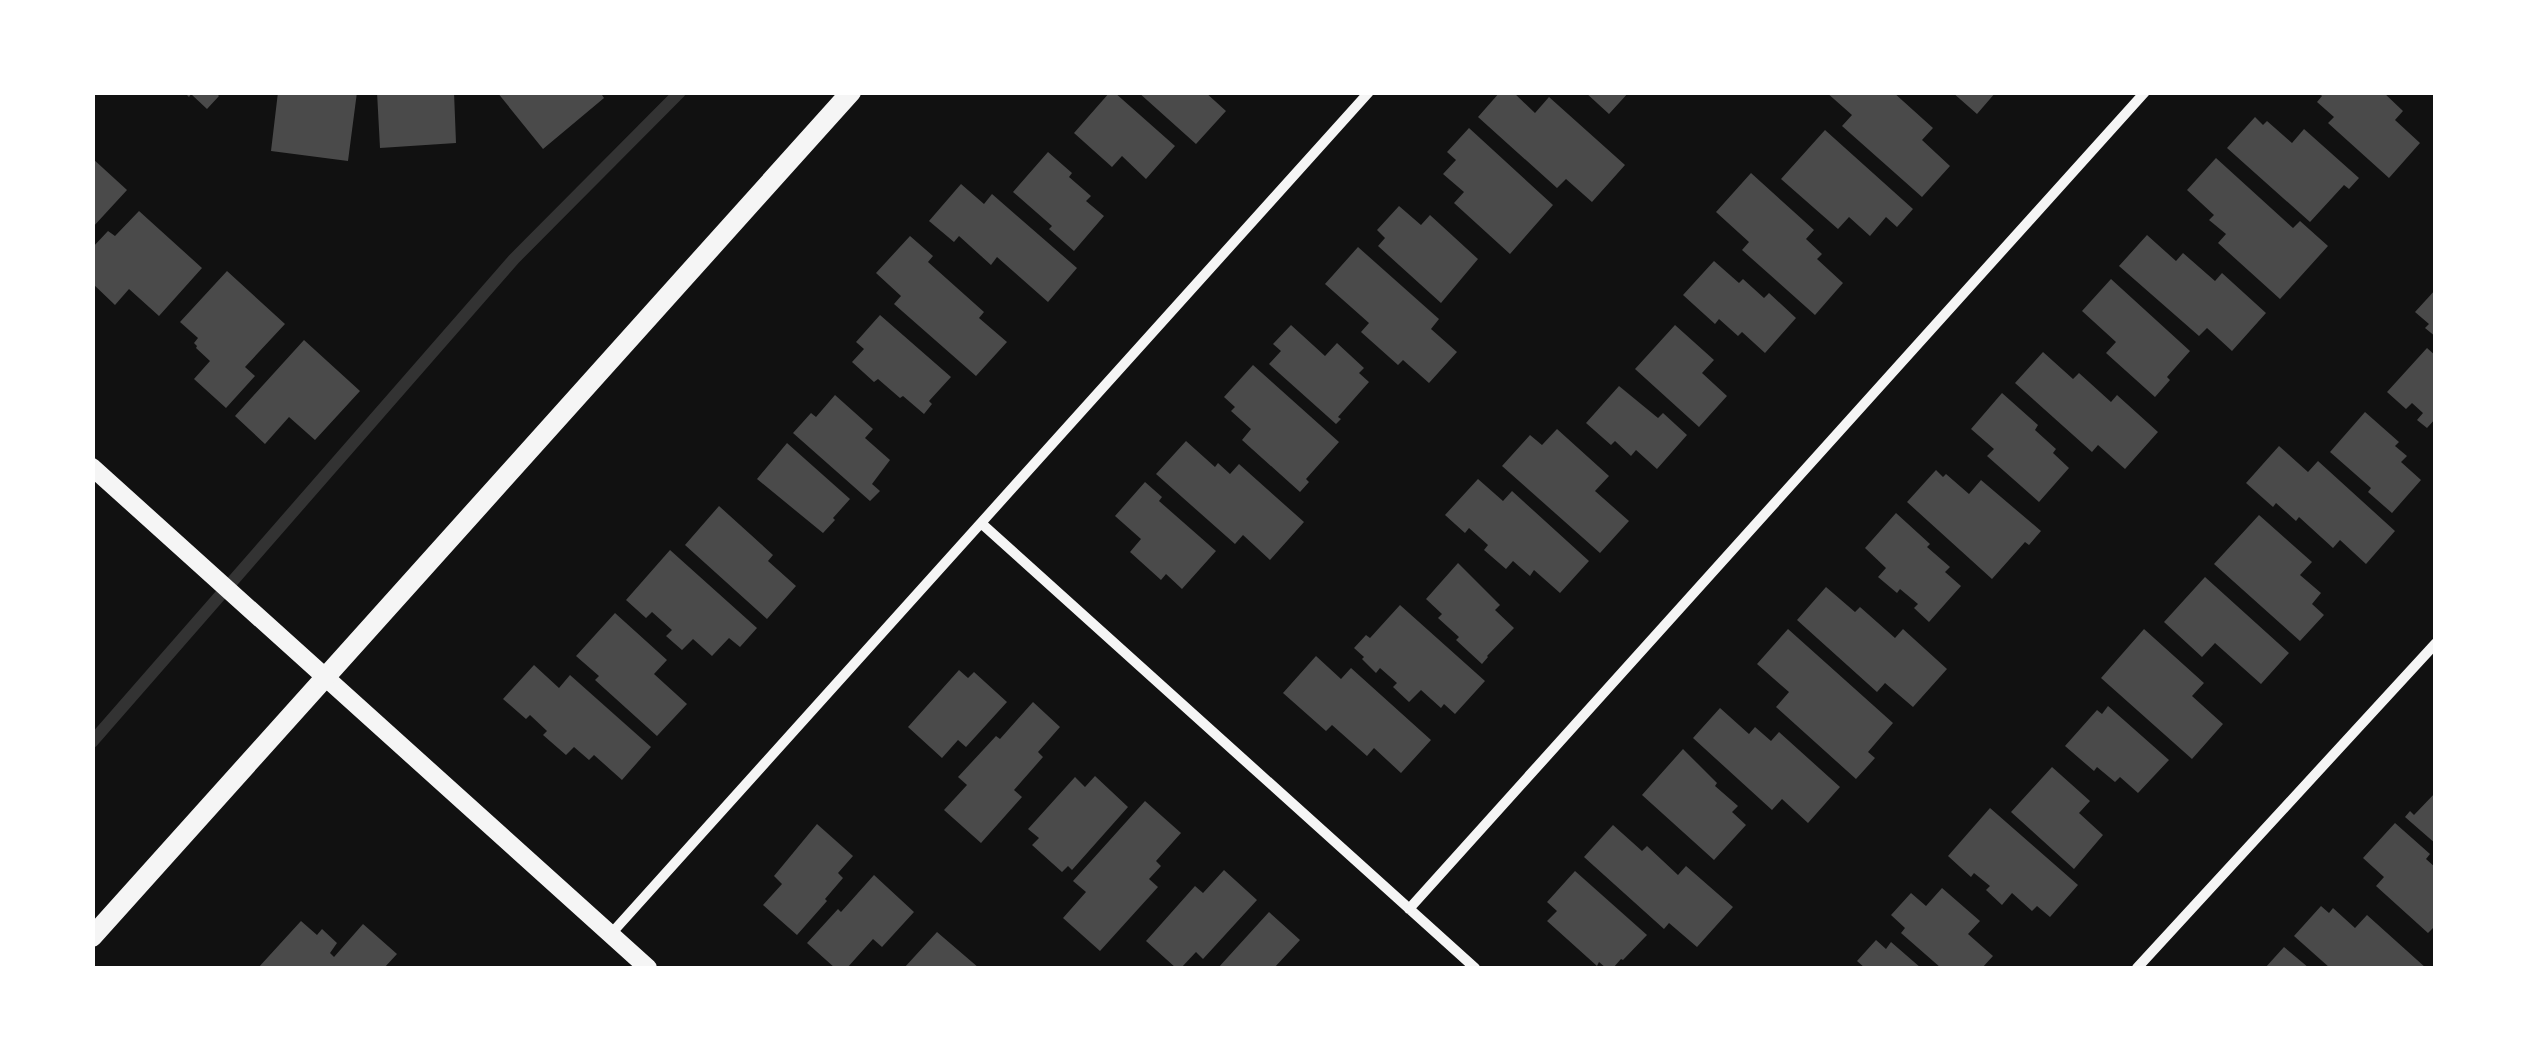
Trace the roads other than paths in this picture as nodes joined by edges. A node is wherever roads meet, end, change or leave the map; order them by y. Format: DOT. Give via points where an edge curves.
graph roads {
  1 [pos="851,92"];
  2 [pos="1369,92"];
  3 [pos="2145,92"];
  4 [pos="92,467"];
  5 [pos="981,523"];
  6 [pos="2436,643"];
  7 [pos="326,678"];
  8 [pos="1409,909"];
  9 [pos="610,934"];
  10 [pos="92,937"];
  11 [pos="648,968"];
  12 [pos="1475,968"];
  13 [pos="2137,968"];
  1 -- 7 [label="main road"];
  2 -- 5 [label="street"];
  3 -- 8 [label="street"];
  4 -- 7 [label="street"];
  5 -- 8 [label="street"];
  5 -- 9 [label="street"];
  6 -- 13 [label="street"];
  7 -- 9 [label="street"];
  7 -- 10 [label="main road"];
  8 -- 12 [label="street"];
  9 -- 11 [label="street"];
}
